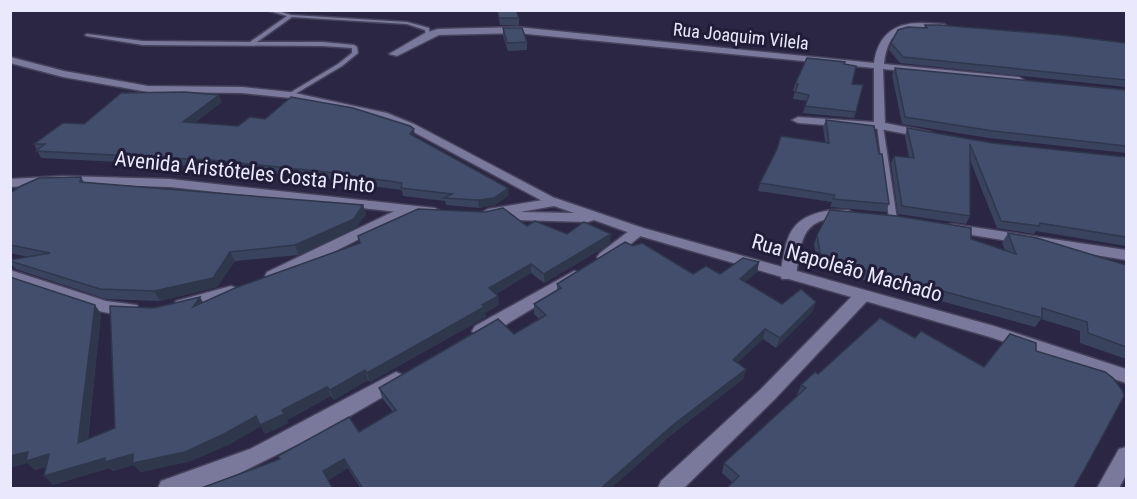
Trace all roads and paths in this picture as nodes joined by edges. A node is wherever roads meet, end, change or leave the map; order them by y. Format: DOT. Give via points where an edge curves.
graph roads {
  1 [pos="268,10"];
  2 [pos="291,16"];
  3 [pos="954,28"];
  4 [pos="428,34"];
  5 [pos="87,35"];
  6 [pos="251,44"];
  7 [pos="394,54"];
  8 [pos="10,60"];
  9 [pos="878,65"];
  10 [pos="1034,82"];
  11 [pos="290,94"];
  12 [pos="798,120"];
  13 [pos="880,126"];
  14 [pos="945,137"];
  15 [pos="13,185"];
  16 [pos="555,202"];
  17 [pos="405,210"];
  18 [pos="452,213"];
  19 [pos="862,215"];
  20 [pos="603,219"];
  21 [pos="893,219"];
  22 [pos="939,226"];
  23 [pos="638,231"];
  24 [pos="1126,255"];
  25 [pos="10,275"];
  26 [pos="788,275"];
  27 [pos="862,296"];
  28 [pos="168,307"];
  29 [pos="150,309"];
  30 [pos="463,341"];
  31 [pos="412,371"];
  32 [pos="1126,376"];
  33 [pos="1126,456"];
  34 [pos="169,489"];
  35 [pos="669,489"];
  36 [pos="1108,489"];
  1 -- 2 [label="lane"];
  2 -- 4 [label="lane" via="406,23 427,29"];
  2 -- 6 [label="lane"];
  3 -- 9 [label="street" via="897,29 889,36"];
  4 -- 7 [label="street, Rua Joaquim Vilela"];
  4 -- 9 [label="street, Rua Joaquim Vilela" via="529,30"];
  5 -- 6 [label="lane" via="143,43"];
  6 -- 11 [label="lane" via="354,47 355,52 340,65"];
  8 -- 11 [label="street, Rua Napoleão Machado" via="148,89"];
  9 -- 10 [label="street, Rua Joaquim Vilela"];
  9 -- 13 [label="street"];
  11 -- 16 [label="street, Rua Napoleão Machado" via="383,115 410,126"];
  12 -- 13 [label="street"];
  13 -- 14 [label="street"];
  13 -- 21 [label="lane"];
  15 -- 17 [label="street, Avenida Aristóteles Costa Pinto" via="57,179 143,180"];
  16 -- 20 [label="street, Rua Napoleão Machado"];
  16 -- 20 [label="street" via="476,215"];
  17 -- 18 [label="street, Avenida Aristóteles Costa Pinto"];
  17 -- 28 [label="street" via="254,284"];
  19 -- 26 [label="street" via="824,213 802,224 795,237"];
  20 -- 23 [label="street, Rua Napoleão Machado"];
  22 -- 24 [label="street"];
  23 -- 26 [label="street, Rua Napoleão Machado"];
  23 -- 30 [label="street" via="607,256"];
  25 -- 29 [label="street" via="105,307"];
  26 -- 27 [label="street, Rua Napoleão Machado"];
  27 -- 32 [label="street, Rua Napoleão Machado" via="994,332"];
  27 -- 35 [label="street" via="805,358"];
  31 -- 34 [label="street" via="290,441 214,475"];
  33 -- 36 [label="street"];
}
